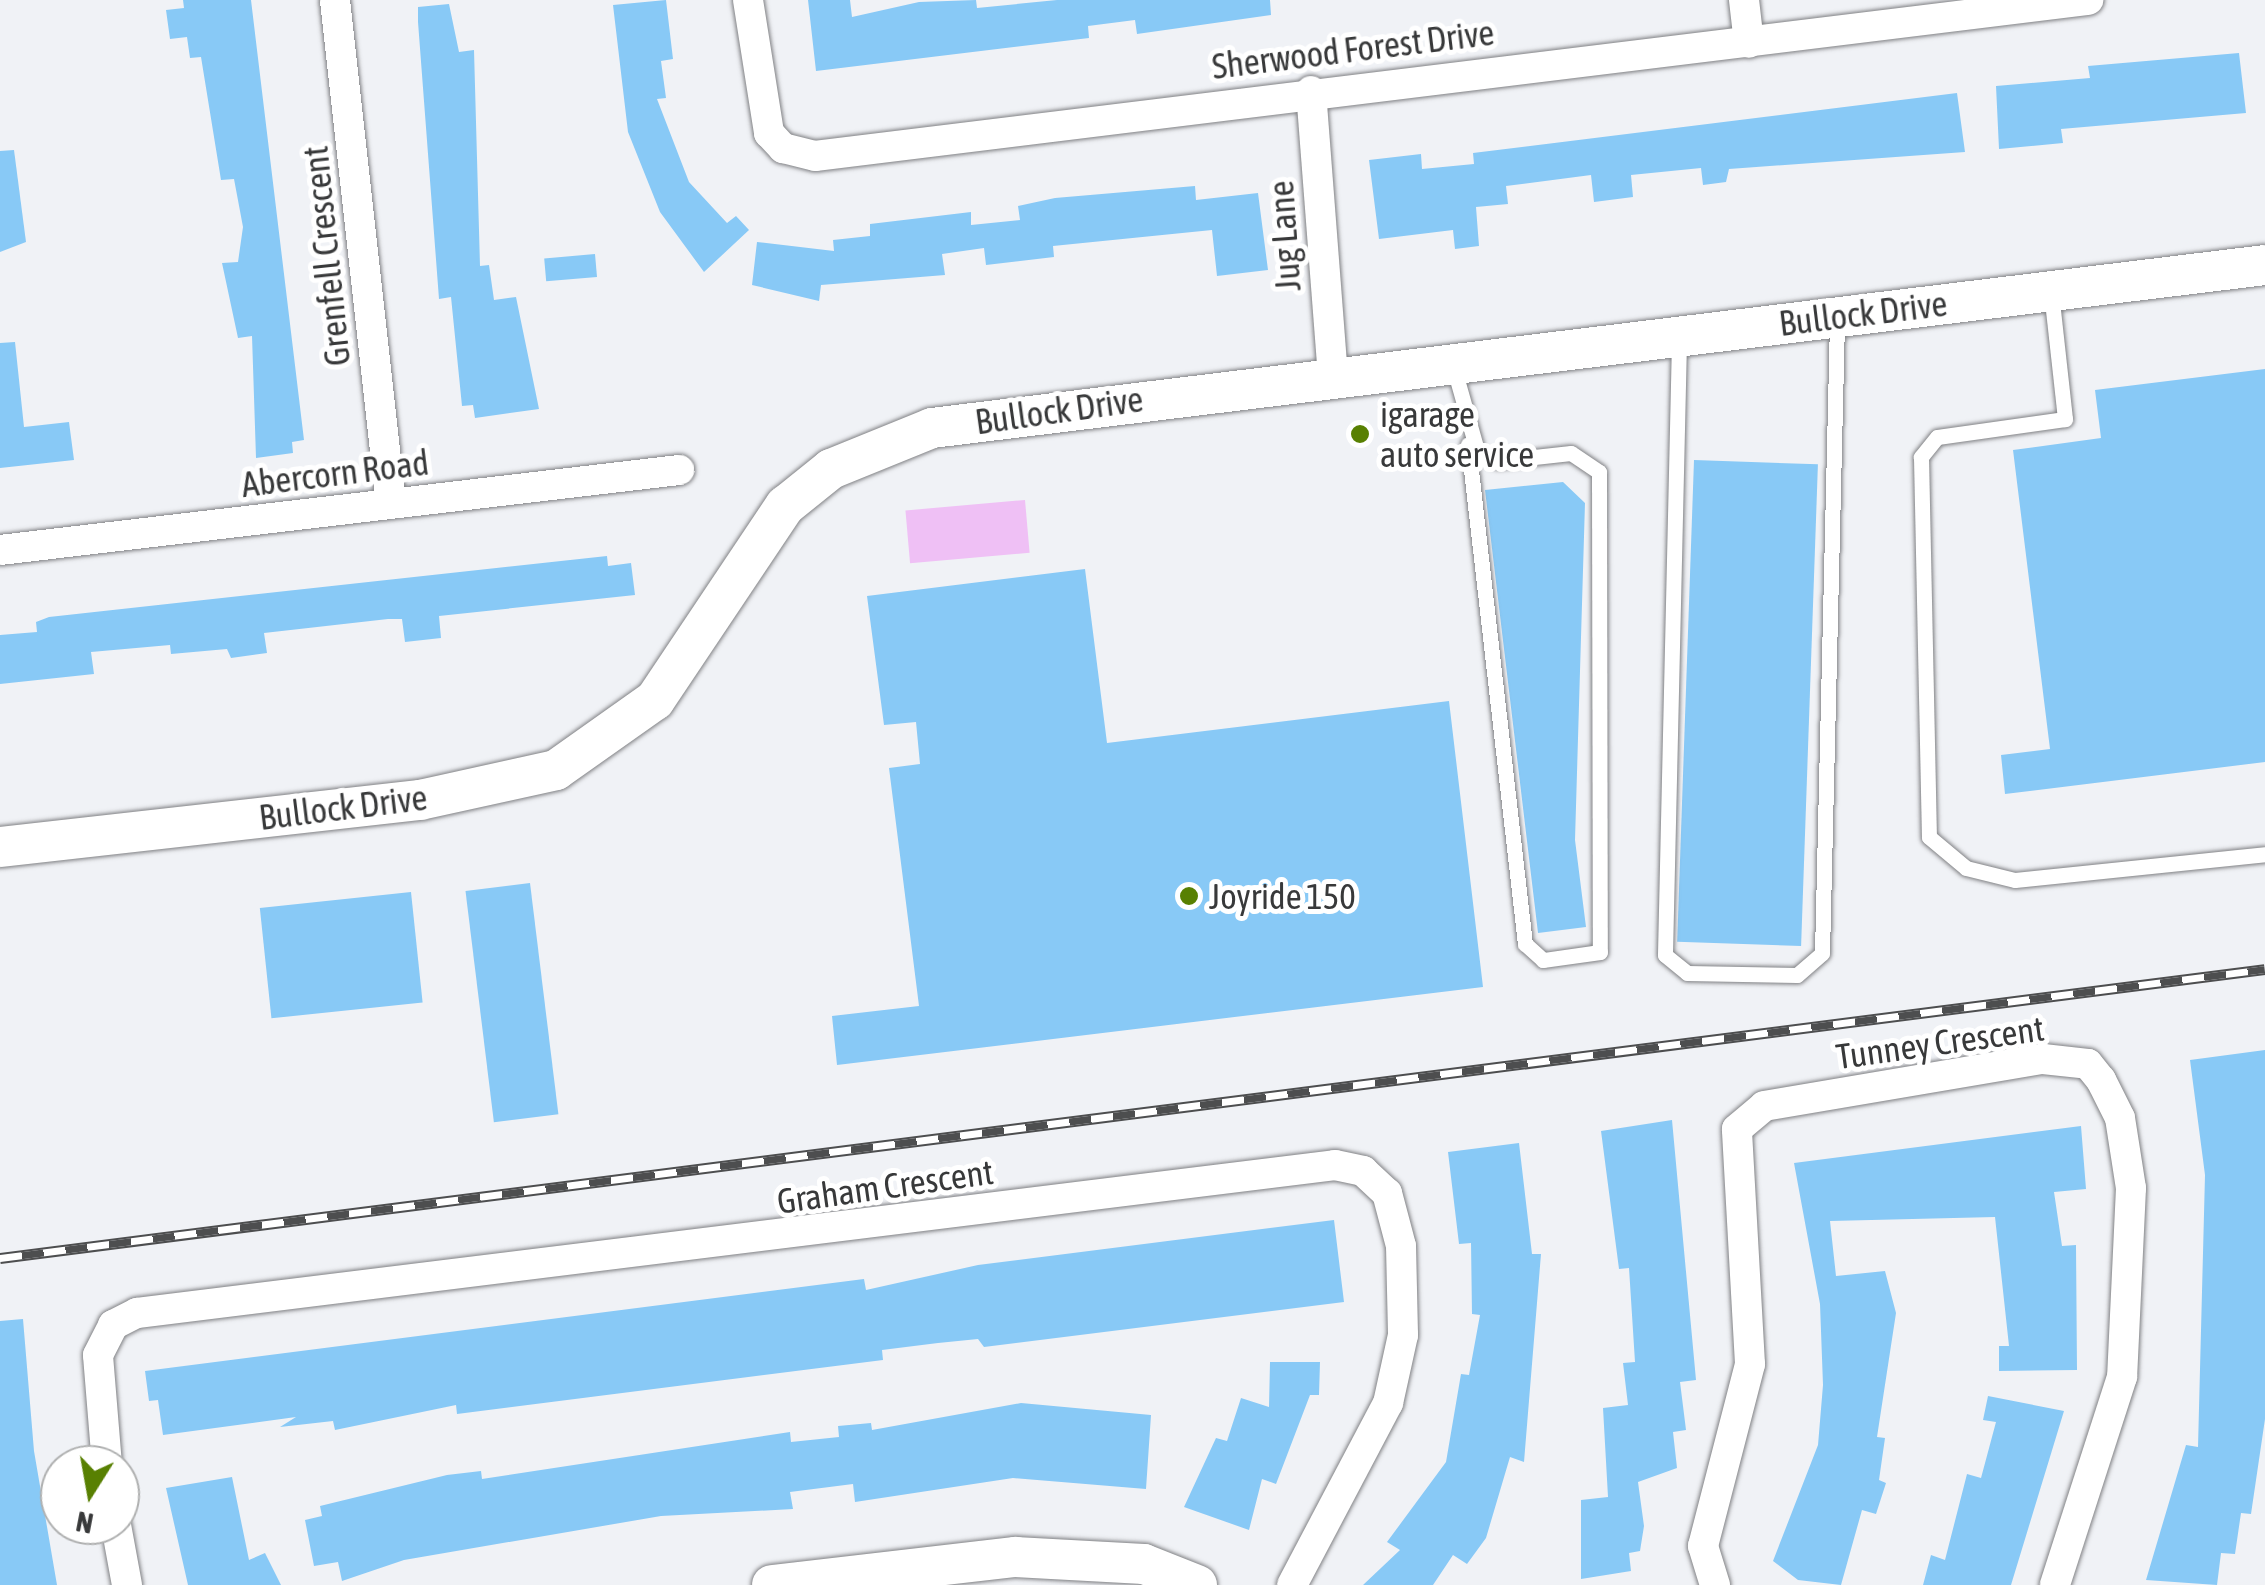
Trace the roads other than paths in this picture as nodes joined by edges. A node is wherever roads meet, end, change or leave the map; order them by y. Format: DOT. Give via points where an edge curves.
graph roads {
  1 [pos="335,0"];
  2 [pos="748,0"];
  3 [pos="1744,0"];
  4 [pos="2088,0"];
  5 [pos="1749,43"];
  6 [pos="1311,90"];
  7 [pos="2265,265"];
  8 [pos="2051,291"];
  9 [pos="1837,316"];
  10 [pos="1679,335"];
  11 [pos="1452,362"];
  12 [pos="1333,376"];
  13 [pos="1468,444"];
  14 [pos="680,470"];
  15 [pos="391,504"];
  16 [pos="0,550"];
  17 [pos="0,847"];
  18 [pos="2265,854"];
  19 [pos="106,1445"];
  20 [pos="120,1545"];
  21 [pos="127,1585"];
  22 [pos="772,1585"];
  23 [pos="1197,1585"];
  24 [pos="1292,1585"];
  25 [pos="1715,1585"];
  26 [pos="2055,1585"];
  1 -- 15 [label="street, Grenfell Crescent"];
  2 -- 6 [label="street, Sherwood Forest Drive" via="769,133 782,148 815,156"];
  3 -- 5 [label="street"];
  4 -- 5 [label="street, Sherwood Forest Drive"];
  5 -- 6 [label="street, Sherwood Forest Drive"];
  6 -- 12 [label="street, Jug Lane"];
  7 -- 8 [label="street, Bullock Drive"];
  8 -- 9 [label="street, Bullock Drive"];
  8 -- 18 [label="lane" via="2065,418 1937,437 1921,457 1929,836 1966,868 2015,880"];
  9 -- 10 [label="street, Bullock Drive"];
  9 -- 10 [label="lane" via="1822,953 1797,975 1687,973 1665,955"];
  10 -- 11 [label="street, Bullock Drive"];
  11 -- 12 [label="street, Bullock Drive"];
  11 -- 13 [label="lane"];
  12 -- 17 [label="street, Bullock Drive" via="932,428 831,469 768,527 655,700 556,770 420,800"];
  13 -- 13 [label="lane" via="1498,462 1570,453 1598,472 1600,952 1543,960 1525,944"];
  14 -- 15 [label="street, Abercorn Road"];
  15 -- 16 [label="street, Abercorn Road"];
  19 -- 24 [label="street, Graham Crescent" via="98,1355 114,1324 137,1313 1334,1165 1362,1171 1387,1193 1400,1246 1402,1335 1388,1403"];
  20 -- 21 [label="street"];
  22 -- 23 [label="street" via="1015,1557 1144,1564"];
  25 -- 26 [label="street, Tunney Crescent" via="1704,1546 1750,1364 1737,1128 1764,1106 2043,1059 2088,1064 2102,1080 2120,1118 2131,1188 2122,1378"];
}
